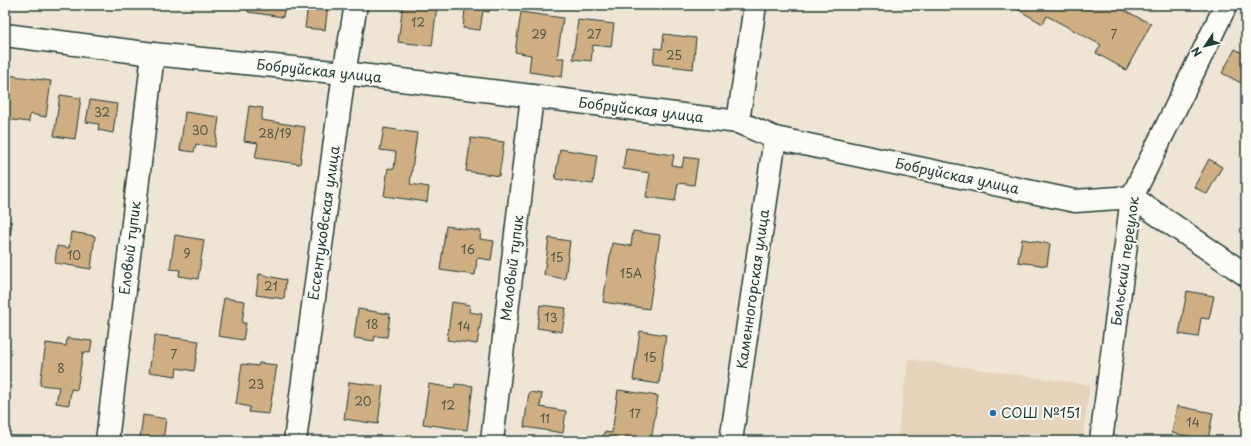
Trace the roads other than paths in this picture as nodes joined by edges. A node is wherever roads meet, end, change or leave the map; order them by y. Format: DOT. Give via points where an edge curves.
graph roads {
  1 [pos="356,5"];
  2 [pos="755,5"];
  3 [pos="1226,5"];
  4 [pos="5,35"];
  5 [pos="153,54"];
  6 [pos="344,73"];
  7 [pos="532,96"];
  8 [pos="738,122"];
  9 [pos="775,138"];
  10 [pos="1132,198"];
  11 [pos="1246,275"];
  12 [pos="107,441"];
  13 [pos="295,441"];
  14 [pos="492,441"];
  15 [pos="731,441"];
  16 [pos="1102,441"];
  1 -- 6 [label="street, Ессентуковская улица"];
  2 -- 8 [label="street"];
  3 -- 10 [label="street, Бельский переулок"];
  4 -- 5 [label="street, Бобруйская улица"];
  5 -- 6 [label="street, Бобруйская улица"];
  5 -- 12 [label="street, Еловый тупик"];
  6 -- 7 [label="street, Бобруйская улица"];
  6 -- 13 [label="street, Ессентуковская улица"];
  7 -- 8 [label="street, Бобруйская улица"];
  7 -- 14 [label="street, Меловый тупик"];
  8 -- 9 [label="street, Бобруйская улица"];
  9 -- 10 [label="street, Бобруйская улица" via="1075,201"];
  9 -- 15 [label="street, Каменногорская улица"];
  10 -- 11 [label="street"];
  10 -- 16 [label="street, Бельский переулок"];
}
